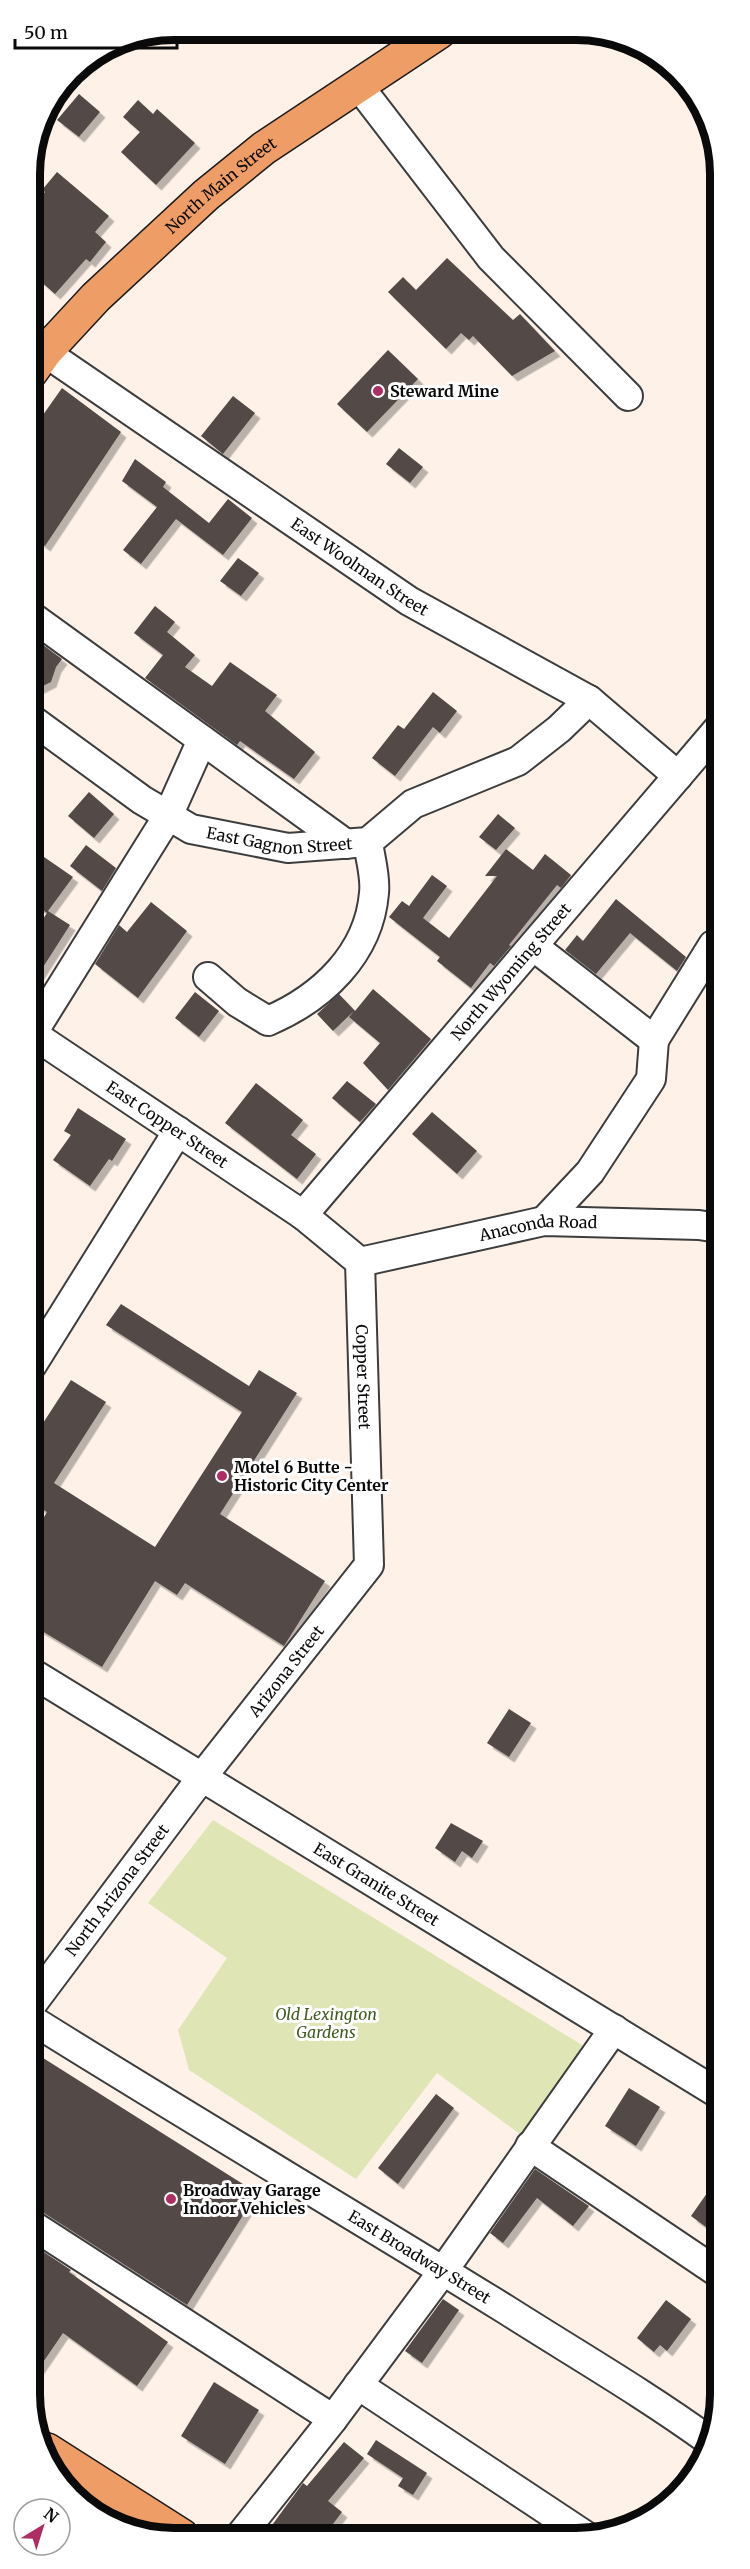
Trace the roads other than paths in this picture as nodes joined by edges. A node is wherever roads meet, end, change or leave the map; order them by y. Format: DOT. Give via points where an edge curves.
graph roads {
  1 [pos="427,40"];
  2 [pos="358,85"];
  3 [pos="41,350"];
  4 [pos="41,360"];
  5 [pos="628,396"];
  6 [pos="41,623"];
  7 [pos="589,700"];
  8 [pos="41,726"];
  9 [pos="710,739"];
  10 [pos="202,740"];
  11 [pos="678,776"];
  12 [pos="168,816"];
  13 [pos="357,843"];
  14 [pos="533,945"];
  15 [pos="710,950"];
  16 [pos="208,977"];
  17 [pos="41,1020"];
  18 [pos="41,1040"];
  19 [pos="654,1040"];
  20 [pos="178,1131"];
  21 [pos="303,1215"];
  22 [pos="544,1221"];
  23 [pos="710,1226"];
  24 [pos="360,1262"];
  25 [pos="40,1351"];
  26 [pos="369,1565"];
  27 [pos="40,1678"];
  28 [pos="202,1777"];
  29 [pos="40,1993"];
  30 [pos="40,2025"];
  31 [pos="614,2029"];
  32 [pos="709,2088"];
  33 [pos="530,2146"];
  34 [pos="40,2230"];
  35 [pos="709,2267"];
  36 [pos="443,2271"];
  37 [pos="358,2385"];
  38 [pos="333,2419"];
  39 [pos="703,2436"];
  40 [pos="54,2455"];
  41 [pos="169,2528"];
  42 [pos="246,2528"];
  43 [pos="573,2528"];
  1 -- 2 [label="main road, North Main Street"];
  2 -- 3 [label="main road, North Main Street" via="264,148 206,195"];
  2 -- 5 [label="street" via="490,258"];
  4 -- 7 [label="street, East Woolman Street" via="409,601"];
  6 -- 10 [label="street"];
  7 -- 11 [label="street, East Woolman Street"];
  7 -- 13 [label="street, East Gagnon Street" via="518,761 413,804"];
  8 -- 12 [label="street, East Gagnon Street"];
  9 -- 11 [label="street, North Wyoming Street"];
  10 -- 12 [label="street"];
  10 -- 13 [label="street"];
  11 -- 14 [label="street, North Wyoming Street"];
  12 -- 13 [label="street, East Gagnon Street" via="191,829 288,848"];
  12 -- 17 [label="street"];
  13 -- 16 [label="street" via="374,892 360,947 328,985 268,1021 237,1002"];
  14 -- 19 [label="street"];
  14 -- 21 [label="street, North Wyoming Street"];
  15 -- 19 [label="street"];
  18 -- 20 [label="street, East Copper Street"];
  19 -- 22 [label="street" via="651,1079 645,1089 590,1172"];
  20 -- 21 [label="street, East Copper Street"];
  20 -- 25 [label="street"];
  21 -- 24 [label="street"];
  22 -- 23 [label="street, Anaconda Road"];
  22 -- 24 [label="street, Anaconda Road"];
  24 -- 26 [label="street, Copper Street"];
  26 -- 28 [label="street, Arizona Street"];
  27 -- 28 [label="street, East Granite Street"];
  28 -- 29 [label="street, North Arizona Street"];
  28 -- 31 [label="street, East Granite Street"];
  30 -- 36 [label="street, East Broadway Street"];
  31 -- 32 [label="street, East Granite Street"];
  31 -- 33 [label="street"];
  33 -- 35 [label="street"];
  33 -- 36 [label="street"];
  34 -- 38 [label="street"];
  36 -- 37 [label="street"];
  36 -- 39 [label="street, East Broadway Street"];
  37 -- 38 [label="street"];
  37 -- 43 [label="street"];
  38 -- 42 [label="street"];
  40 -- 41 [label="main road"];
}
